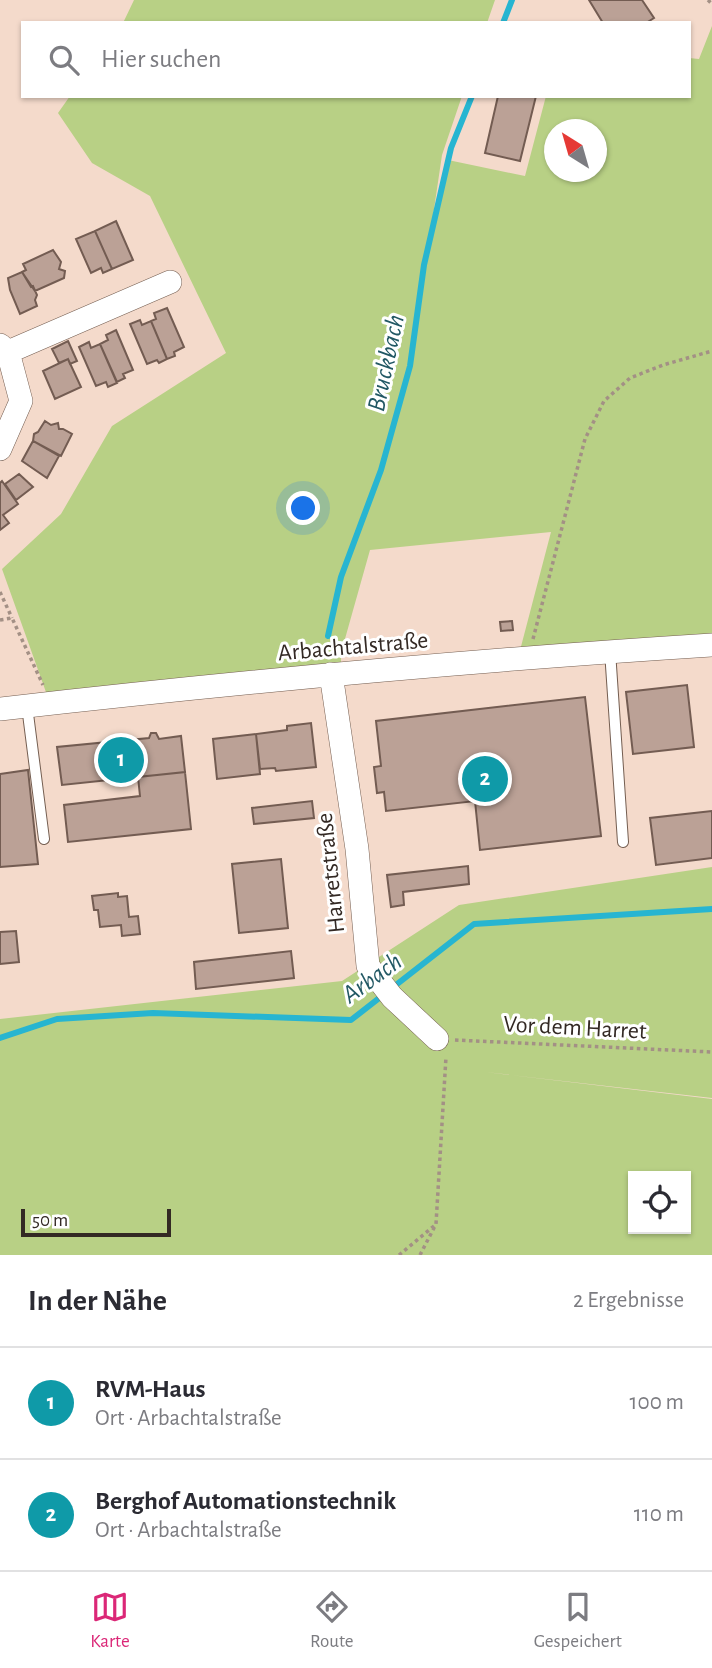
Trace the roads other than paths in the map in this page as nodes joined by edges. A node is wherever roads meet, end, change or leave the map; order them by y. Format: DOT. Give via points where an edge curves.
graph roads {
  1 [pos="170,282"];
  2 [pos="4,349"];
  3 [pos="0,449"];
  4 [pos="712,645"];
  5 [pos="610,651"];
  6 [pos="331,674"];
  7 [pos="27,706"];
  8 [pos="0,709"];
  9 [pos="44,839"];
  10 [pos="623,842"];
  11 [pos="437,1039"];
  1 -- 2 [label="street"];
  2 -- 3 [label="street" via="21,401"];
  4 -- 5 [label="street, Arbachtalstraße"];
  5 -- 6 [label="street, Arbachtalstraße"];
  5 -- 10 [label="lane"];
  6 -- 7 [label="street, Arbachtalstraße"];
  6 -- 11 [label="street, Harretstraße" via="357,849 368,966 392,997"];
  7 -- 8 [label="street, Arbachtalstraße"];
  7 -- 9 [label="lane"];
}
